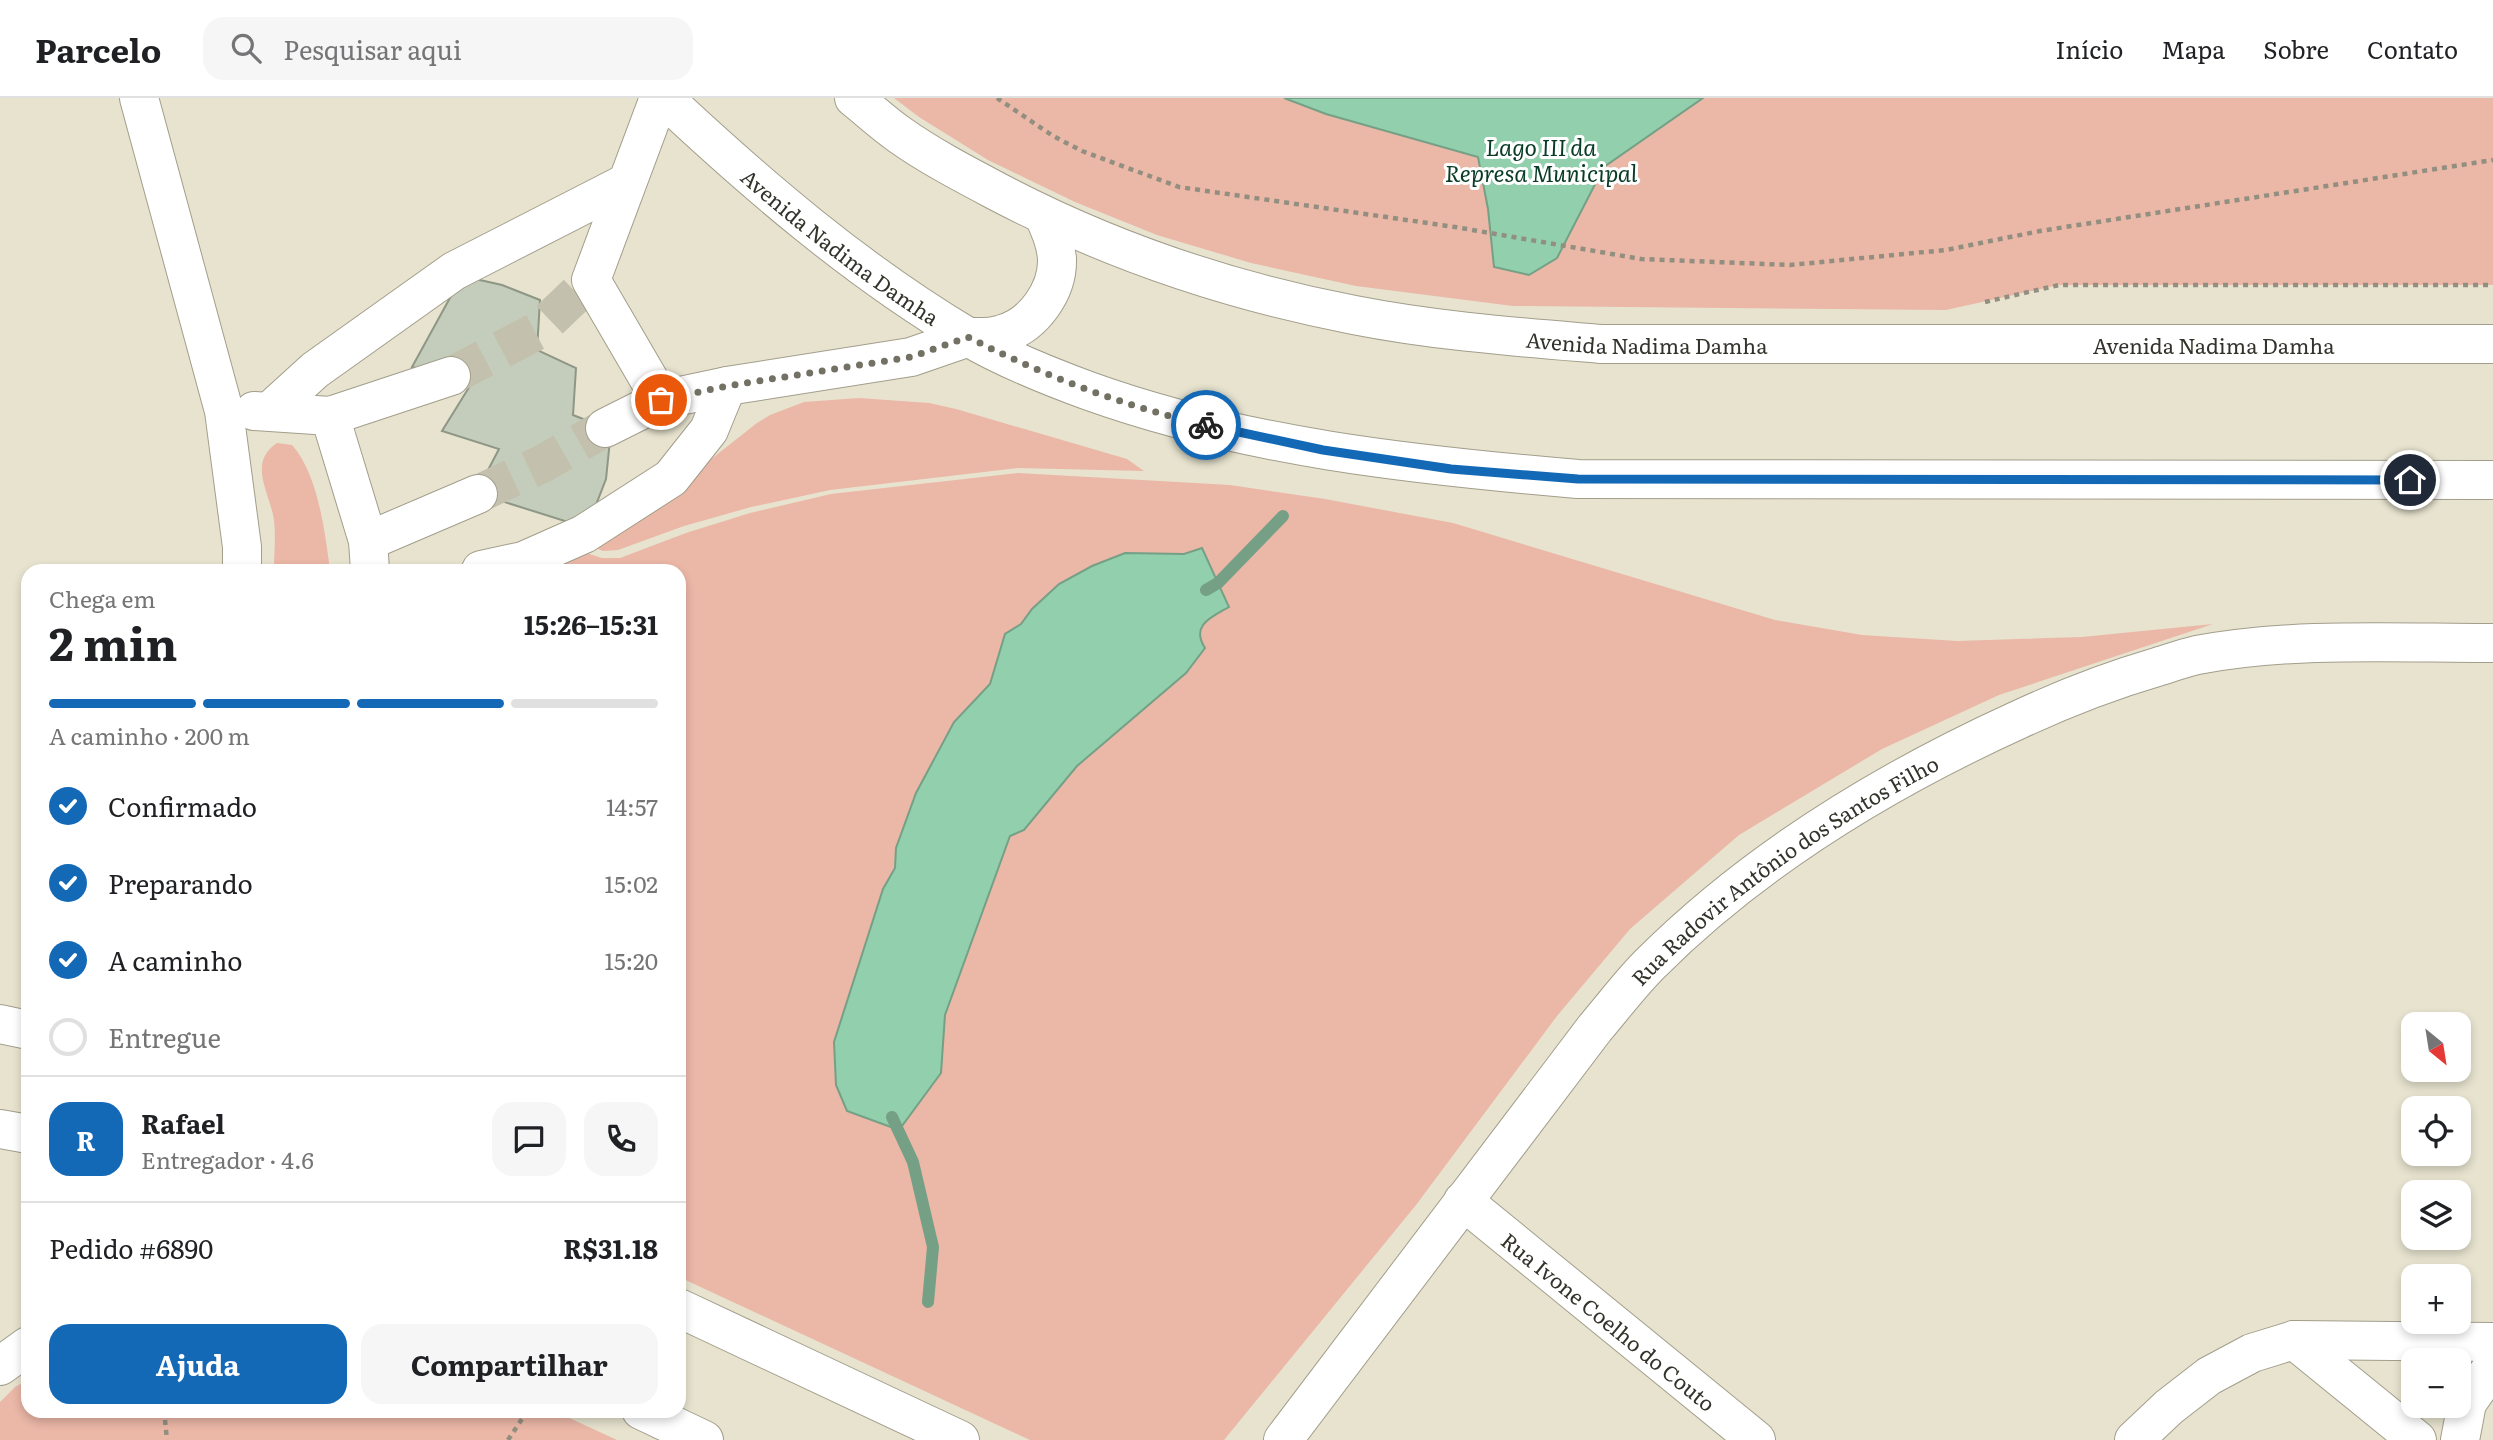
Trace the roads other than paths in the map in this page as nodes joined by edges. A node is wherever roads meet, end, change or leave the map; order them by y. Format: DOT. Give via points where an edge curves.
graph roads {
  1 [pos="139,98"];
  2 [pos="659,98"];
  3 [pos="664,98"];
  4 [pos="854,98"];
  5 [pos="626,183"];
  6 [pos="1044,216"];
  7 [pos="968,337"];
  8 [pos="2493,344"];
  9 [pos="451,376"];
  10 [pos="727,386"];
  11 [pos="661,400"];
  12 [pos="224,411"];
  13 [pos="270,411"];
  14 [pos="330,416"];
  15 [pos="605,428"];
  16 [pos="2493,480"];
  17 [pos="478,494"];
  18 [pos="369,556"];
  19 [pos="242,564"];
  20 [pos="509,564"];
  21 [pos="2493,643"];
  22 [pos="0,1024"];
  23 [pos="21,1028"];
  24 [pos="0,1129"];
  25 [pos="21,1133"];
  26 [pos="1463,1201"];
  27 [pos="686,1311"];
  28 [pos="2294,1340"];
  29 [pos="2493,1342"];
  30 [pos="21,1351"];
  31 [pos="0,1366"];
  32 [pos="2493,1366"];
  33 [pos="657,1418"];
  34 [pos="704,1440"];
  35 [pos="960,1440"];
  36 [pos="1283,1440"];
  37 [pos="1755,1440"];
  38 [pos="2134,1440"];
  39 [pos="2417,1440"];
  40 [pos="2460,1440"];
  1 -- 12 [label="street"];
  2 -- 5 [label="street"];
  3 -- 7 [label="street, Avenida Nadima Damha" via="792,212"];
  4 -- 6 [label="street, Avenida Nadima Damha" via="947,165"];
  5 -- 11 [label="street" via="592,280"];
  5 -- 13 [label="street" via="454,271 315,370"];
  6 -- 7 [label="street" via="1057,260 1045,301 1027,321 1003,334"];
  6 -- 8 [label="street, Avenida Nadima Damha" via="1108,245 1220,284 1356,316 1493,335 1601,344"];
  7 -- 10 [label="street" via="911,357"];
  7 -- 16 [label="street, Avenida Nadima Damha" via="1062,382 1174,418 1323,450 1451,469 1578,479"];
  9 -- 14 [label="street"];
  10 -- 11 [label="street"];
  10 -- 20 [label="street" via="709,430 671,478 584,534"];
  11 -- 15 [label="street"];
  12 -- 13 [label="street"];
  12 -- 19 [label="street"];
  13 -- 14 [label="street"];
  14 -- 18 [label="street"];
  17 -- 18 [label="street"];
  21 -- 26 [label="street, Rua Radovir Antônio dos Santos Filho" via="2360,642 2196,655 2062,700 1878,790 1706,911 1648,965"];
  22 -- 23 [label="street"];
  24 -- 25 [label="street"];
  26 -- 36 [label="street, Rua Radovir Antônio dos Santos Filho"];
  26 -- 37 [label="street, Rua Ivone Coelho do Couto"];
  27 -- 35 [label="street"];
  28 -- 29 [label="street"];
  28 -- 38 [label="street" via="2252,1353 2209,1376"];
  28 -- 39 [label="street"];
  30 -- 31 [label="street"];
  32 -- 40 [label="street" via="2467,1403"];
  33 -- 34 [label="street"];
}
